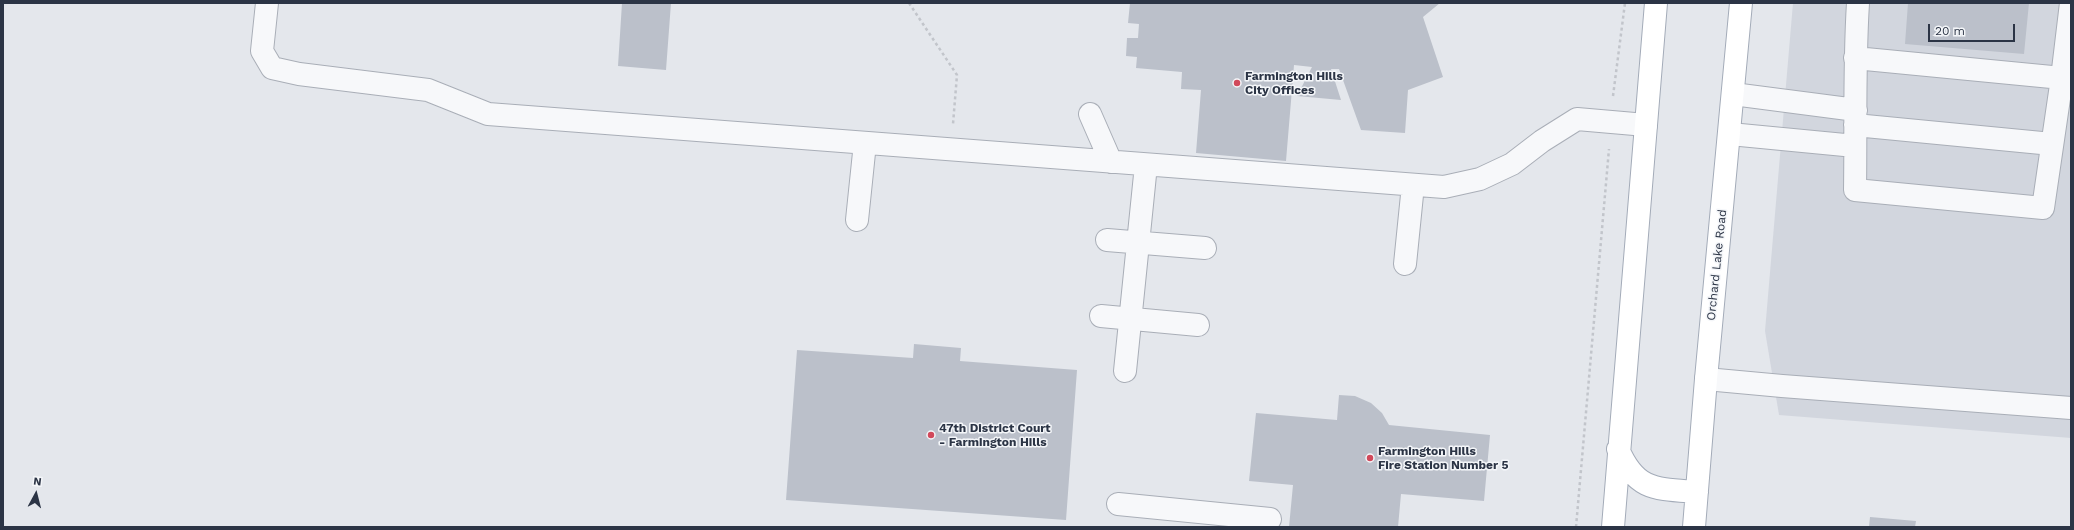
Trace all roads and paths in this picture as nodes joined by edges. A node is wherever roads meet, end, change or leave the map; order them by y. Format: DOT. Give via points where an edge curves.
graph roads {
  1 [pos="267,3"];
  2 [pos="909,3"];
  3 [pos="1625,3"];
  4 [pos="1656,3"];
  5 [pos="1741,3"];
  6 [pos="1858,3"];
  7 [pos="2071,3"];
  8 [pos="1855,58"];
  9 [pos="2062,78"];
  10 [pos="1733,94"];
  11 [pos="1090,114"];
  12 [pos="1856,117"];
  13 [pos="1610,121"];
  14 [pos="953,125"];
  15 [pos="1646,125"];
  16 [pos="1730,134"];
  17 [pos="865,143"];
  18 [pos="2052,144"];
  19 [pos="1855,146"];
  20 [pos="1111,162"];
  21 [pos="1146,165"];
  22 [pos="1413,185"];
  23 [pos="857,220"];
  24 [pos="1107,240"];
  25 [pos="1139,242"];
  26 [pos="1205,248"];
  27 [pos="1405,264"];
  28 [pos="1101,316"];
  29 [pos="1131,318"];
  30 [pos="1198,325"];
  31 [pos="1125,371"];
  32 [pos="1706,378"];
  33 [pos="2071,408"];
  34 [pos="1618,449"];
  35 [pos="1697,492"];
  36 [pos="1118,504"];
  37 [pos="1270,519"];
  38 [pos="1199,520"];
  39 [pos="1576,527"];
  40 [pos="1613,527"];
  41 [pos="1694,527"];
  1 -- 17 [label="lane" via="262,51 272,68 299,74 428,90 488,114"];
  2 -- 14 [label="path" via="957,75"];
  3 -- 13 [label="path"];
  4 -- 15 [label="main road"];
  5 -- 10 [label="main road, Orchard Lake Road"];
  6 -- 8 [label="lane"];
  7 -- 9 [label="lane"];
  8 -- 9 [label="lane"];
  8 -- 12 [label="lane"];
  9 -- 18 [label="lane"];
  10 -- 12 [label="lane"];
  10 -- 16 [label="main road, Orchard Lake Road"];
  11 -- 20 [label="lane"];
  12 -- 18 [label="lane"];
  12 -- 19 [label="lane"];
  13 -- 15 [label="lane"];
  13 -- 22 [label="lane" via="1577,119 1512,164 1480,179 1444,187"];
  13 -- 39 [label="path"];
  15 -- 34 [label="main road"];
  16 -- 19 [label="lane"];
  16 -- 32 [label="main road, Orchard Lake Road"];
  17 -- 20 [label="lane"];
  17 -- 23 [label="lane"];
  18 -- 19 [label="lane" via="2043,208 1855,190"];
  20 -- 21 [label="lane"];
  21 -- 22 [label="lane"];
  21 -- 25 [label="lane"];
  22 -- 27 [label="lane"];
  24 -- 25 [label="lane"];
  25 -- 26 [label="lane"];
  25 -- 29 [label="lane"];
  28 -- 29 [label="lane"];
  29 -- 30 [label="lane"];
  29 -- 31 [label="lane"];
  32 -- 33 [label="lane"];
  32 -- 35 [label="main road, Orchard Lake Road"];
  34 -- 35 [label="main road" via="1634,476 1647,485 1662,490"];
  34 -- 40 [label="main road"];
  35 -- 41 [label="main road, Orchard Lake Road"];
  36 -- 38 [label="lane"];
  37 -- 38 [label="lane"];
}
